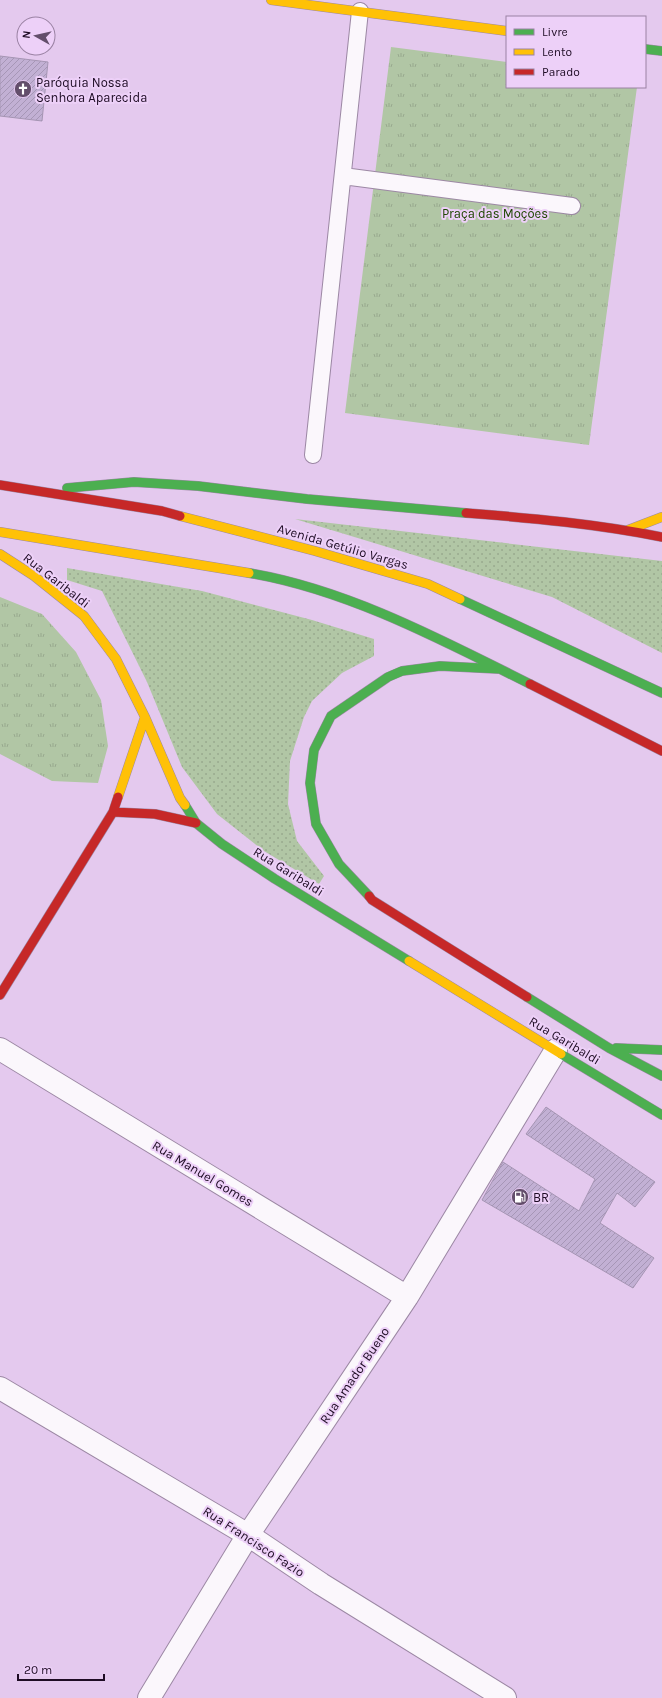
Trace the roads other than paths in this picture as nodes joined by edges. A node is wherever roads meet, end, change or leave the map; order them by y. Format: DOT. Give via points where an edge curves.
graph roads {
  1 [pos="271,0"];
  2 [pos="360,11"];
  3 [pos="506,31"];
  4 [pos="646,49"];
  5 [pos="662,51"];
  6 [pos="343,176"];
  7 [pos="572,206"];
  8 [pos="313,455"];
  9 [pos="0,485"];
  10 [pos="36,491"];
  11 [pos="662,517"];
  12 [pos="628,530"];
  13 [pos="0,532"];
  14 [pos="662,537"];
  15 [pos="0,554"];
  16 [pos="500,669"];
  17 [pos="661,692"];
  18 [pos="145,717"];
  19 [pos="662,752"];
  20 [pos="113,812"];
  21 [pos="196,823"];
  22 [pos="0,995"];
  23 [pos="609,1048"];
  24 [pos="0,1050"];
  25 [pos="556,1050"];
  26 [pos="662,1050"];
  27 [pos="662,1076"];
  28 [pos="662,1115"];
  29 [pos="407,1297"];
  30 [pos="0,1388"];
  31 [pos="248,1535"];
  32 [pos="149,1698"];
  33 [pos="505,1698"];
  1 -- 2 [label="main road"];
  2 -- 3 [label="main road"];
  2 -- 6 [label="lane"];
  4 -- 5 [label="main road"];
  6 -- 7 [label="lane"];
  6 -- 8 [label="lane"];
  9 -- 10 [label="main road, Avenida Getúlio Vargas"];
  10 -- 12 [label="main road" via="142,482 553,520"];
  10 -- 17 [label="main road, Avenida Getúlio Vargas" via="162,511 428,584"];
  11 -- 12 [label="main road"];
  12 -- 14 [label="main road"];
  13 -- 16 [label="main road" via="278,578 378,612"];
  15 -- 18 [label="main road, Rua Garibaldi" via="34,576 84,616 116,659"];
  16 -- 19 [label="main road"];
  16 -- 23 [label="main road, Rua Garibaldi" via="440,666 402,671 388,677 331,716 314,750 310,777 316,824 339,864 372,900"];
  18 -- 20 [label="main road"];
  18 -- 21 [label="main road, Rua Garibaldi" via="180,798"];
  20 -- 21 [label="main road" via="148,812"];
  20 -- 22 [label="main road"];
  21 -- 25 [label="main road, Rua Garibaldi" via="222,844 275,879"];
  23 -- 26 [label="main road"];
  23 -- 27 [label="main road, Rua Garibaldi"];
  24 -- 29 [label="street, Rua Manuel Gomes"];
  25 -- 28 [label="main road, Rua Garibaldi"];
  25 -- 29 [label="street, Rua Amador Bueno"];
  29 -- 31 [label="street, Rua Amador Bueno"];
  30 -- 31 [label="street, Rua Francisco Fazio"];
  31 -- 32 [label="street, Rua Amador Bueno"];
  31 -- 33 [label="street, Rua Francisco Fazio" via="321,1584"];
}
